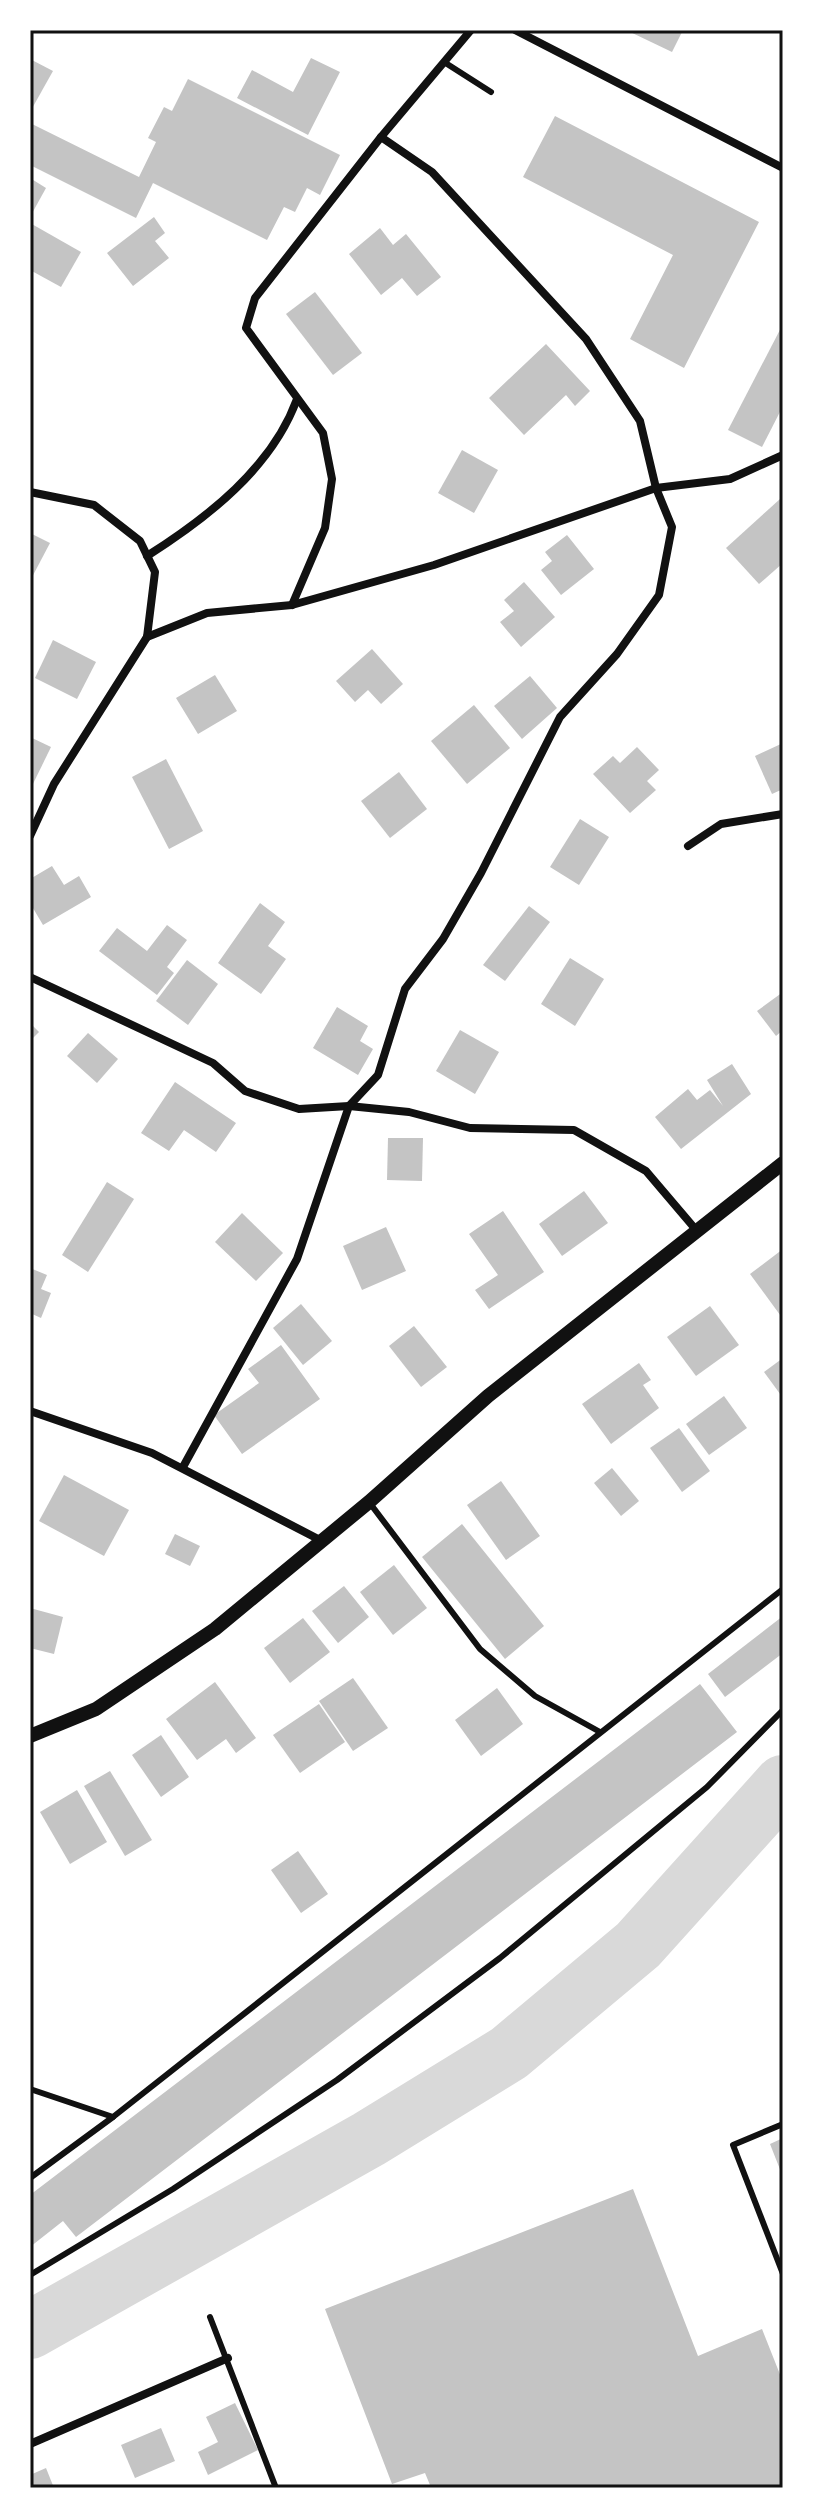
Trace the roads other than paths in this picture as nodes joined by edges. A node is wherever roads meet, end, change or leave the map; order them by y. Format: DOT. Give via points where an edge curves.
graph roads {
  1 [pos="471,30"];
  2 [pos="515,30"];
  3 [pos="444,62"];
  4 [pos="491,92"];
  5 [pos="381,137"];
  6 [pos="783,168"];
  7 [pos="297,399"];
  8 [pos="783,455"];
  9 [pos="656,488"];
  10 [pos="30,492"];
  11 [pos="147,556"];
  12 [pos="292,605"];
  13 [pos="147,637"];
  14 [pos="783,814"];
  15 [pos="30,836"];
  16 [pos="688,846"];
  17 [pos="30,977"];
  18 [pos="349,1106"];
  19 [pos="783,1163"];
  20 [pos="697,1231"];
  21 [pos="30,1411"];
  22 [pos="183,1467"];
  23 [pos="369,1502"];
  24 [pos="322,1541"];
  25 [pos="783,1589"];
  26 [pos="783,1710"];
  27 [pos="600,1732"];
  28 [pos="30,1736"];
  29 [pos="30,2089"];
  30 [pos="113,2117"];
  31 [pos="783,2124"];
  32 [pos="30,2178"];
  33 [pos="783,2274"];
  34 [pos="30,2275"];
  35 [pos="210,2317"];
  36 [pos="228,2358"];
  37 [pos="30,2444"];
  38 [pos="276,2488"];
  1 -- 3 [label="street"];
  2 -- 6 [label="street"];
  3 -- 4 [label="lane"];
  3 -- 5 [label="street"];
  5 -- 7 [label="street" via="255,298 246,328"];
  5 -- 9 [label="street" via="432,172 586,339 640,421"];
  7 -- 11 [label="street" via="285,431 258,464 187,530"];
  7 -- 12 [label="street" via="323,433 332,479 325,528"];
  8 -- 9 [label="street" via="730,479"];
  9 -- 12 [label="street" via="434,565"];
  9 -- 18 [label="street" via="672,527 659,595 617,654 560,717 481,873 443,939 405,989 378,1075"];
  10 -- 11 [label="street" via="94,505 140,541"];
  11 -- 13 [label="street" via="155,572"];
  12 -- 13 [label="street" via="207,613"];
  13 -- 15 [label="street" via="54,784"];
  14 -- 16 [label="street" via="721,824"];
  17 -- 18 [label="street" via="213,1063 245,1091 299,1109"];
  18 -- 20 [label="street" via="409,1112 470,1128 574,1130 646,1171"];
  18 -- 22 [label="street" via="297,1259"];
  19 -- 20 [label="street"];
  20 -- 23 [label="street" via="488,1396"];
  21 -- 22 [label="street"];
  22 -- 24 [label="street"];
  23 -- 24 [label="street"];
  23 -- 27 [label="lane" via="480,1649 535,1696"];
  24 -- 28 [label="street" via="215,1629 96,1709"];
  25 -- 27 [label="lane"];
  26 -- 34 [label="lane" via="707,1787 500,1958 337,2080"];
  27 -- 30 [label="lane"];
  29 -- 30 [label="lane"];
  30 -- 32 [label="lane"];
  31 -- 33 [label="lane" via="733,2145"];
  35 -- 36 [label="lane"];
  36 -- 37 [label="street"];
  36 -- 38 [label="lane"];
}
